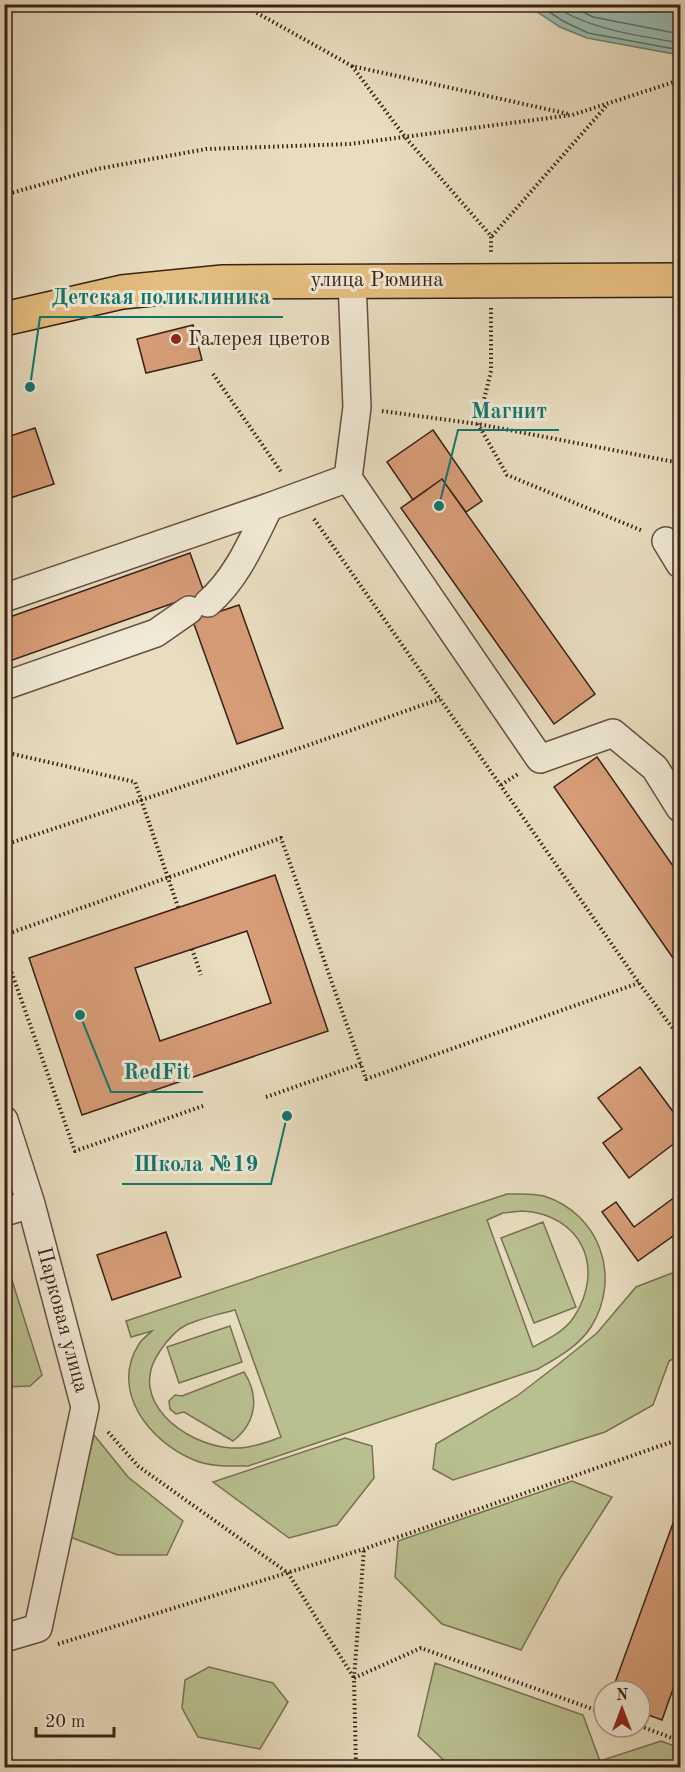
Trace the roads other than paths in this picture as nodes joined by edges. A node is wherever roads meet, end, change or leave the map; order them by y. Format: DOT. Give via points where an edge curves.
graph roads {
  1 [pos="352,280"];
  2 [pos="681,280"];
  3 [pos="4,319"];
  4 [pos="348,478"];
  5 [pos="269,507"];
  6 [pos="666,541"];
  7 [pos="681,564"];
  8 [pos="4,598"];
  9 [pos="4,686"];
  10 [pos="655,768"];
  11 [pos="681,774"];
  12 [pos="681,808"];
  13 [pos="4,1120"];
  14 [pos="31,1204"];
  15 [pos="4,1212"];
  16 [pos="4,1638"];
  1 -- 2 [label="main road, улица Рюмина"];
  1 -- 3 [label="main road, улица Рюмина" via="223,282 122,292"];
  1 -- 4 [label="street" via="357,407"];
  4 -- 5 [label="street"];
  4 -- 10 [label="street" via="540,759 612,733"];
  5 -- 8 [label="street"];
  5 -- 9 [label="street" via="219,594 156,633"];
  6 -- 7 [label="street"];
  10 -- 11 [label="street"];
  10 -- 12 [label="street"];
  13 -- 14 [label="street, Парковая улица"];
  14 -- 15 [label="street"];
  14 -- 16 [label="street, Парковая улица" via="85,1407 38,1628"];
}
